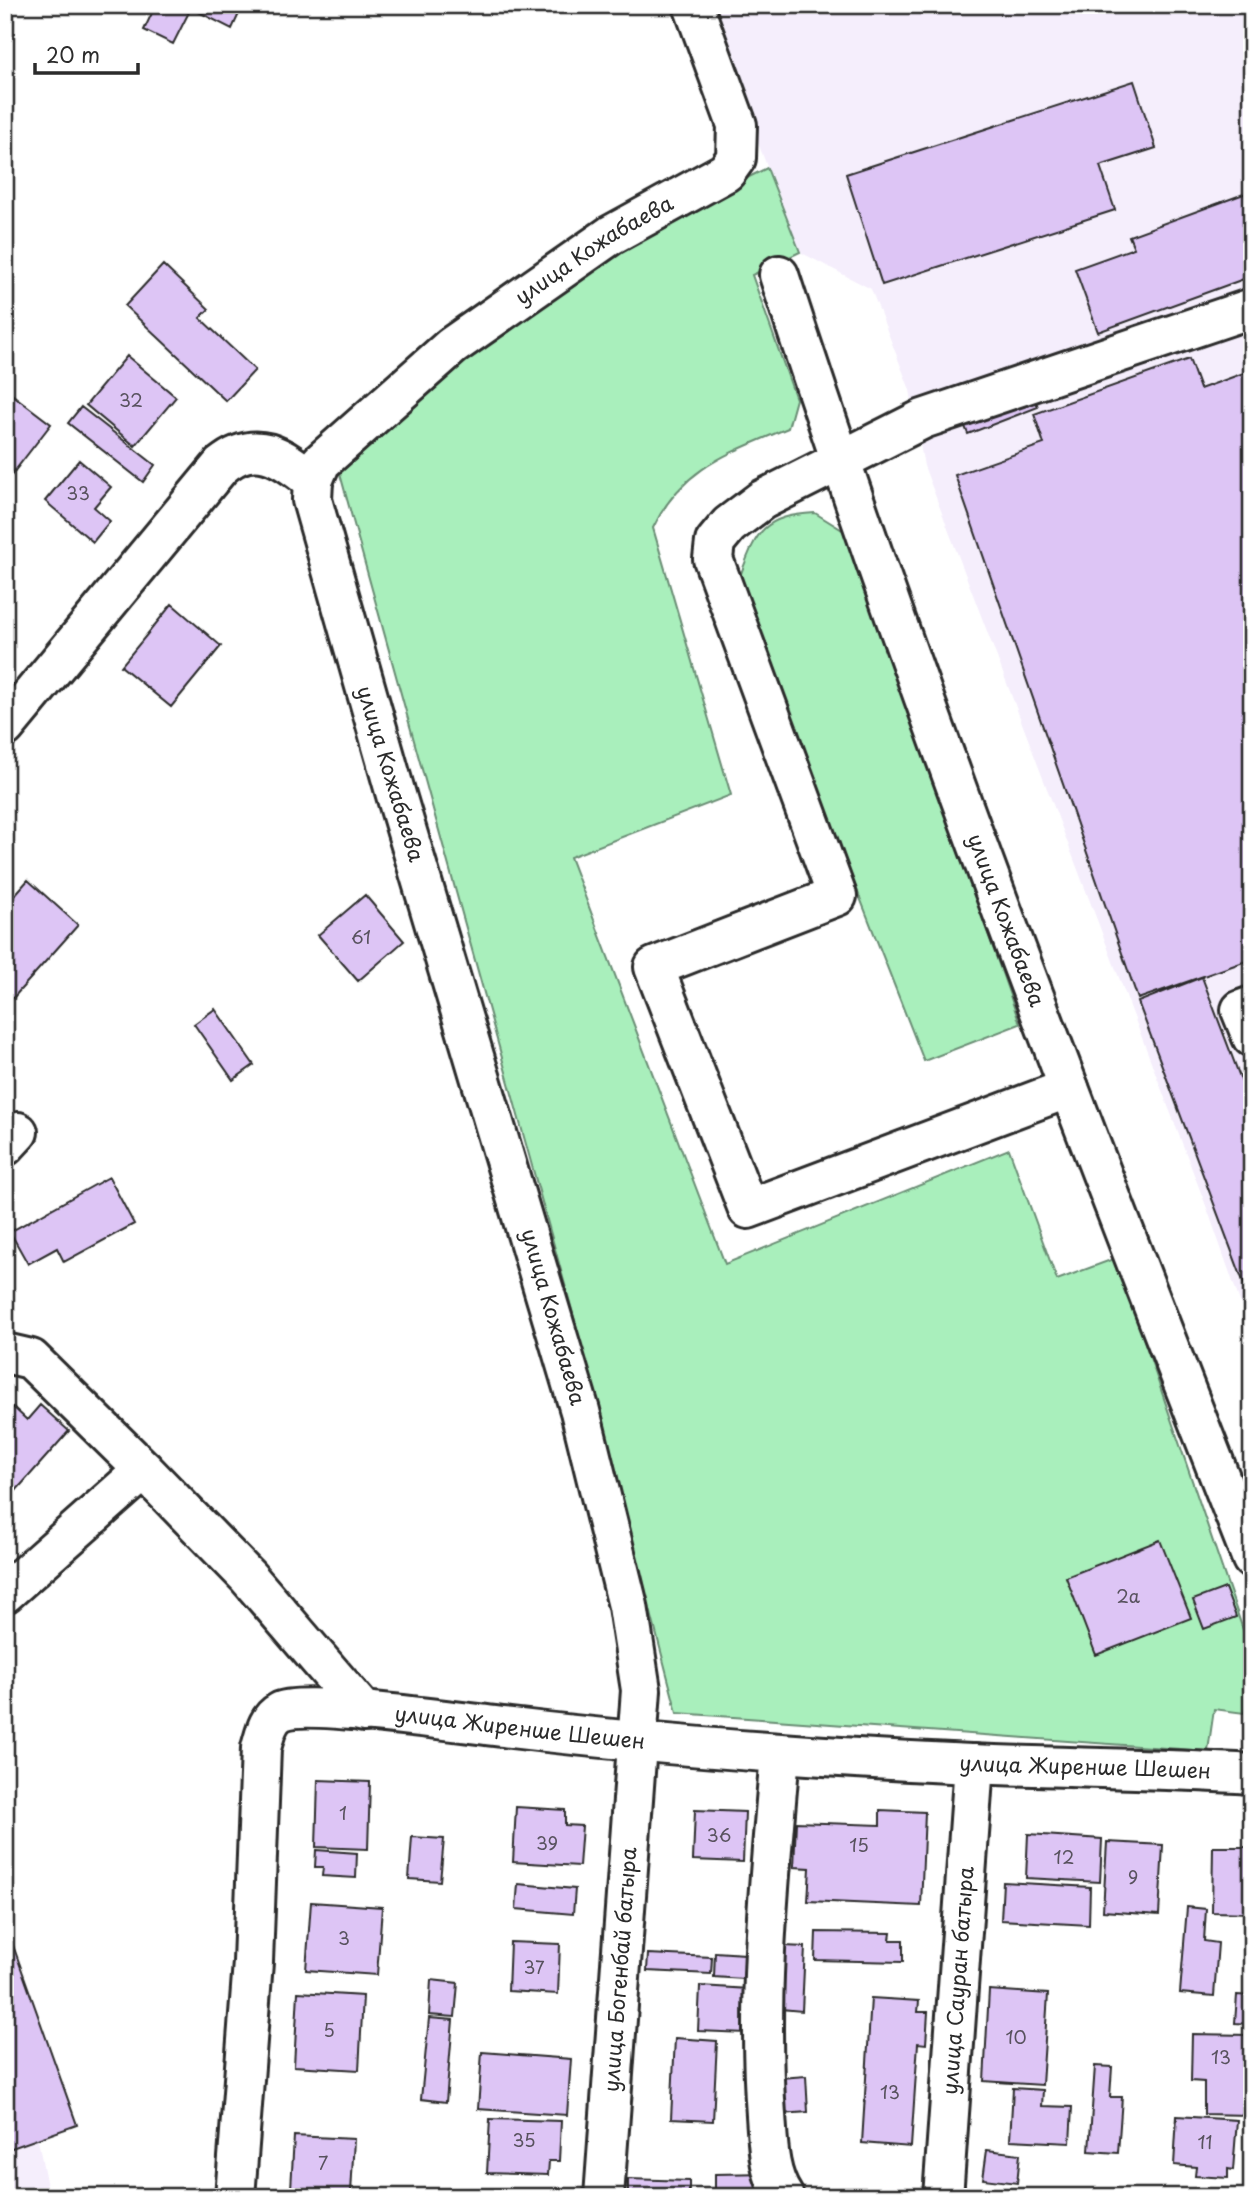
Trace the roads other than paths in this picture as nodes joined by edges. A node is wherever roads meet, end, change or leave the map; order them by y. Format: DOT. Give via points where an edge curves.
graph roads {
  1 [pos="693,5"];
  2 [pos="779,275"];
  3 [pos="1252,308"];
  4 [pos="840,463"];
  5 [pos="313,481"];
  6 [pos="5,727"];
  7 [pos="1252,1006"];
  8 [pos="1252,1037"];
  9 [pos="1069,1088"];
  10 [pos="5,1353"];
  11 [pos="144,1470"];
  12 [pos="1252,1559"];
  13 [pos="5,1593"];
  14 [pos="364,1712"];
  15 [pos="636,1743"];
  16 [pos="780,1754"];
  17 [pos="974,1764"];
  18 [pos="1252,1774"];
  19 [pos="235,2197"];
  20 [pos="604,2197"];
  21 [pos="784,2197"];
  22 [pos="943,2197"];
  1 -- 5 [label="street, улица Кожабаева" via="737,125 736,158 726,172 611,235 452,346 321,462"];
  2 -- 4 [label="street, улица Кожабаева"];
  3 -- 4 [label="street" via="923,419"];
  4 -- 9 [label="street, улица Кожабаева"];
  4 -- 9 [label="street" via="762,500 729,525 715,542 713,559 837,896 654,967 748,1209"];
  5 -- 6 [label="street" via="286,460 252,449 233,456"];
  5 -- 15 [label="street, улица Кожабаева" via="315,520 580,1410 628,1606 641,1690"];
  7 -- 8 [label="street" via="1241,1010"];
  9 -- 12 [label="street, улица Кожабаева"];
  10 -- 11 [label="street" via="31,1359"];
  11 -- 13 [label="street"];
  11 -- 14 [label="street" via="248,1577"];
  14 -- 15 [label="street, улица Жиренше Шешен"];
  14 -- 19 [label="street, улица Жиренше Шешен" via="291,1708 279,1712 269,1721 261,1748 253,1962"];
  15 -- 16 [label="street, улица Жиренше Шешен"];
  15 -- 20 [label="street, улица Богенбай батыра"];
  16 -- 17 [label="street, улица Жиренше Шешен"];
  16 -- 21 [label="street" via="764,1942 763,2070 773,2177"];
  17 -- 18 [label="street, улица Жиренше Шешен" via="1139,1766"];
  17 -- 22 [label="street, улица Сауран батыра"];
}
